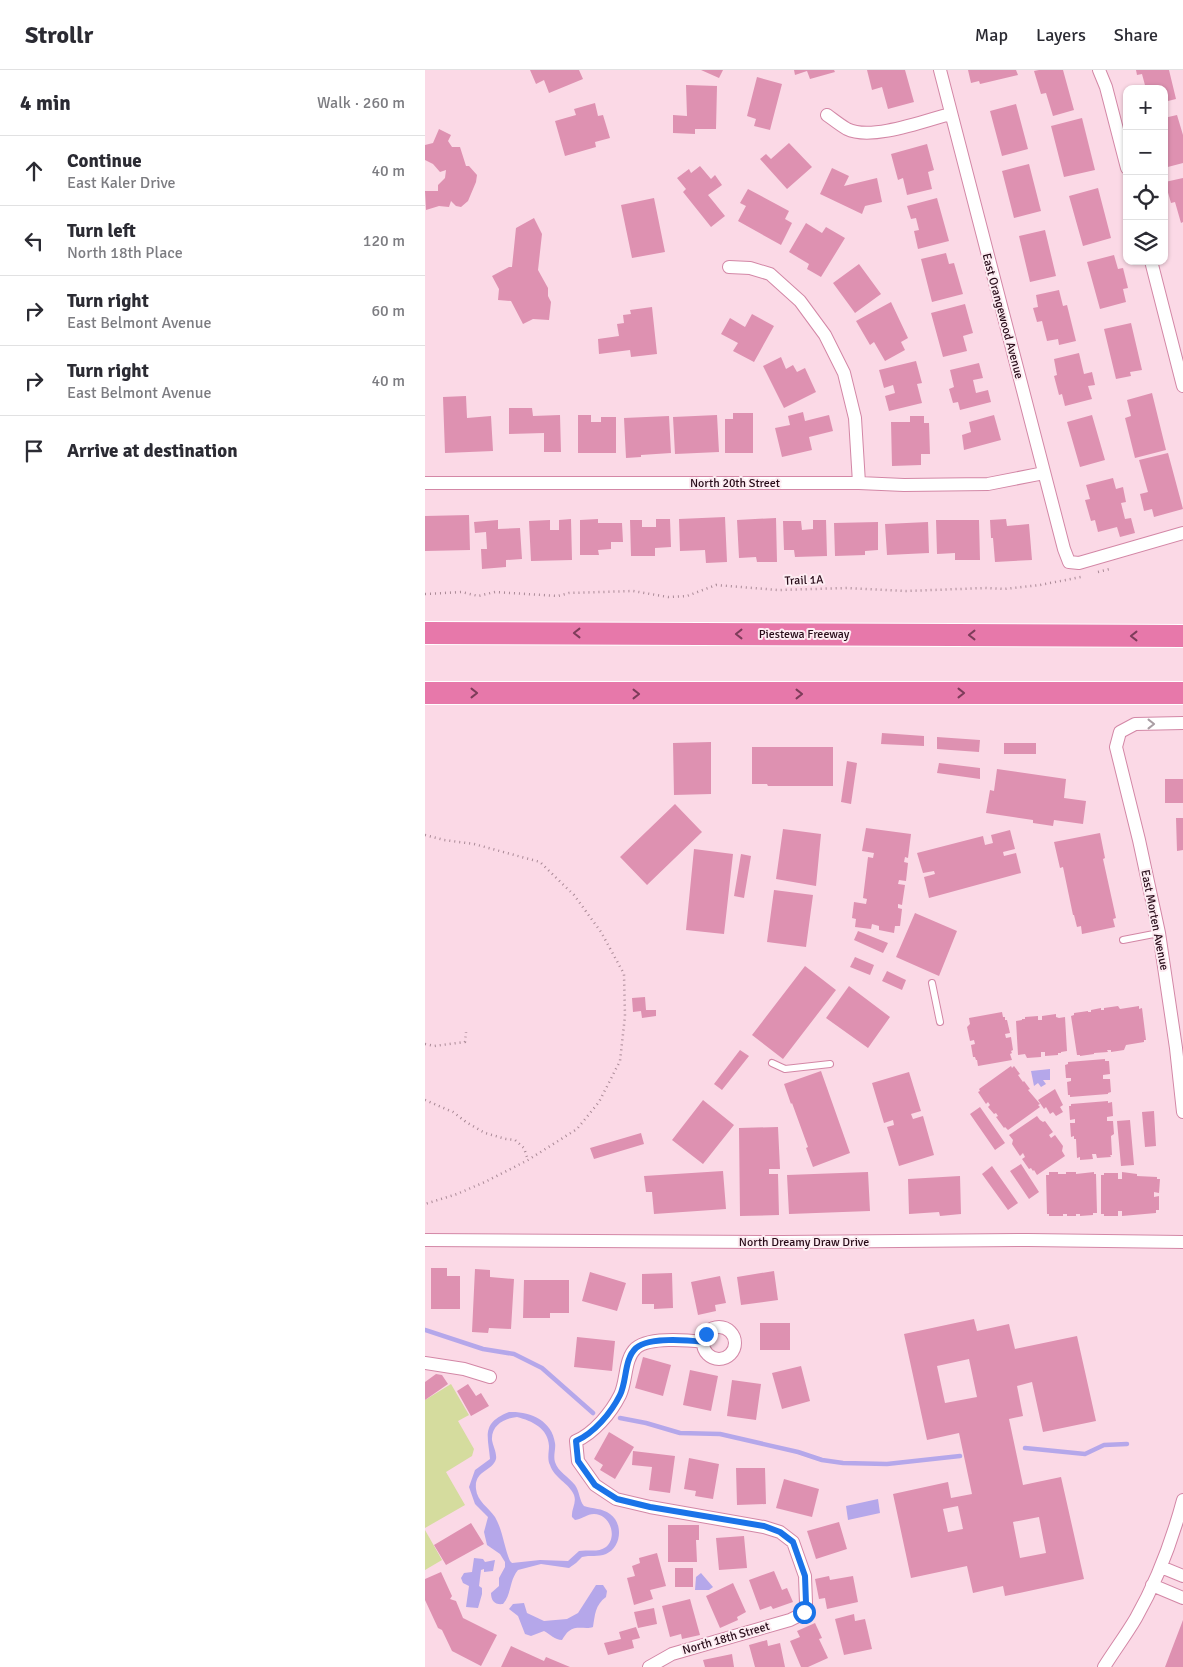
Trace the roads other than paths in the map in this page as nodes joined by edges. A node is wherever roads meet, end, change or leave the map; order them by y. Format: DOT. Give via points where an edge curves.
graph roads {
  1 [pos="940,70"];
  2 [pos="1099,70"];
  3 [pos="950,114"];
  4 [pos="827,115"];
  5 [pos="1123,153"];
  6 [pos="1152,265"];
  7 [pos="729,267"];
  8 [pos="1183,386"];
  9 [pos="1044,473"];
  10 [pos="425,483"];
  11 [pos="859,483"];
  12 [pos="1183,533"];
  13 [pos="425,633"];
  14 [pos="1183,636"];
  15 [pos="425,693"];
  16 [pos="1183,693"];
  17 [pos="1183,724"];
  18 [pos="1159,933"];
  19 [pos="1123,940"];
  20 [pos="932,983"];
  21 [pos="940,1022"];
  22 [pos="772,1063"];
  23 [pos="830,1064"];
  24 [pos="1183,1112"];
  25 [pos="425,1240"];
  26 [pos="1183,1242"];
  27 [pos="704,1342"];
  28 [pos="425,1362"];
  29 [pos="490,1377"];
  30 [pos="1183,1500"];
  31 [pos="1161,1566"];
  32 [pos="1183,1576"];
  33 [pos="1152,1585"];
  34 [pos="1183,1598"];
  35 [pos="649,1667"];
  36 [pos="1104,1667"];
  1 -- 3 [label="street, East Orangewood Avenue"];
  2 -- 5 [label="street"];
  3 -- 4 [label="street" via="871,132 848,130"];
  3 -- 9 [label="street, East Orangewood Avenue"];
  6 -- 8 [label="street"];
  7 -- 11 [label="street" via="750,268 770,274 800,301 825,335 844,373 855,418"];
  9 -- 11 [label="street, North 20th Street" via="988,484"];
  9 -- 12 [label="street, East Orangewood Avenue" via="1069,562"];
  10 -- 11 [label="street, North 20th Street"];
  14 -- 13 [label="highway, Piestewa Freeway, one-way"];
  15 -- 16 [label="highway, one-way"];
  18 -- 17 [label="street, East Morten Avenue, one-way" via="1115,747 1120,732 1135,724"];
  18 -- 19 [label="lane"];
  18 -- 24 [label="street, East Morten Avenue"];
  20 -- 21 [label="lane"];
  22 -- 23 [label="lane" via="785,1069"];
  25 -- 26 [label="street, North Dreamy Draw Drive"];
  27 -- 35 [label="street, North 18th Street" via="649,1342 637,1347 631,1354 621,1394 588,1435 576,1441 578,1461 595,1485 617,1499 764,1526 780,1532 793,1542 805,1576 806,1603 804,1612 791,1620 672,1654"];
  28 -- 29 [label="street"];
  30 -- 31 [label="street"];
  31 -- 32 [label="street"];
  31 -- 33 [label="street"];
  33 -- 34 [label="street"];
  33 -- 36 [label="street" via="1136,1619"];
}
